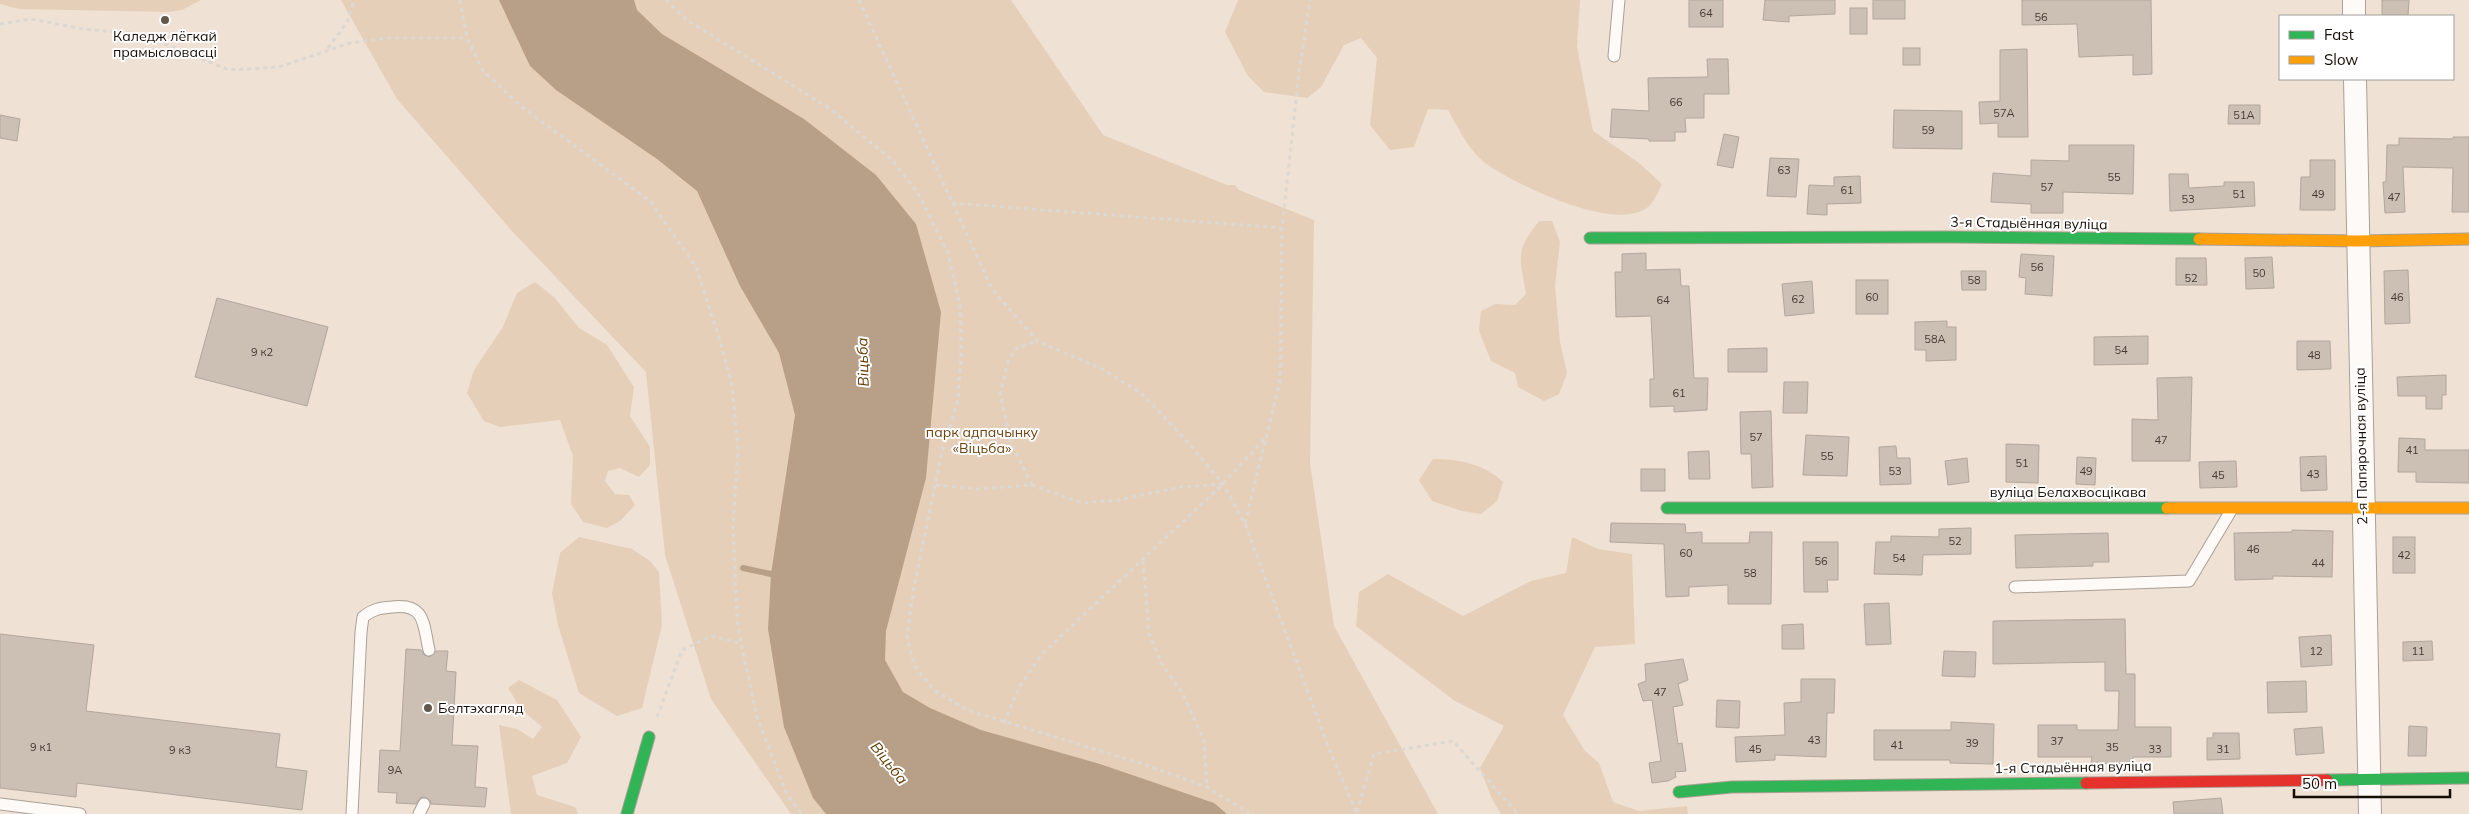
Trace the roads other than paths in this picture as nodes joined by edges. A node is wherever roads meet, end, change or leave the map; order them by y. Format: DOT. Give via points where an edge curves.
graph roads {
  1 [pos="1619,0"];
  2 [pos="2354,0"];
  3 [pos="2354,15"];
  4 [pos="1614,56"];
  5 [pos="2355,80"];
  6 [pos="1590,238"];
  7 [pos="2469,239"];
  8 [pos="2357,241"];
  9 [pos="2232,507"];
  10 [pos="1667,508"];
  11 [pos="2469,508"];
  12 [pos="2362,509"];
  13 [pos="2015,587"];
  14 [pos="429,650"];
  15 [pos="649,737"];
  16 [pos="2469,778"];
  17 [pos="2369,779"];
  18 [pos="1679,792"];
  19 [pos="0,804"];
  20 [pos="80,814"];
  21 [pos="352,814"];
  22 [pos="627,814"];
  23 [pos="2370,814"];
  1 -- 4 [label="lane"];
  2 -- 3 [label="street"];
  5 -- 8 [label="street, 2-я Папярочная вуліца"];
  6 -- 8 [label="street, 3-я Стадыённая вуліца"];
  7 -- 8 [label="street, 3-я Стадыённая вуліца"];
  8 -- 12 [label="street, 2-я Папярочная вуліца"];
  9 -- 10 [label="street, вуліца Белахвосцікава"];
  9 -- 12 [label="street, вуліца Белахвосцікава"];
  9 -- 13 [label="lane" via="2189,581"];
  11 -- 12 [label="street, вуліца Белахвосцікава"];
  12 -- 17 [label="street, 2-я Папярочная вуліца"];
  14 -- 21 [label="lane" via="422,618 407,605 373,609 363,617"];
  15 -- 22 [label="street"];
  16 -- 17 [label="street, 1-я Стадыённая вуліца"];
  17 -- 18 [label="street, 1-я Стадыённая вуліца" via="1732,787"];
  17 -- 23 [label="street, 2-я Папярочная вуліца"];
  19 -- 20 [label="lane"];
}
